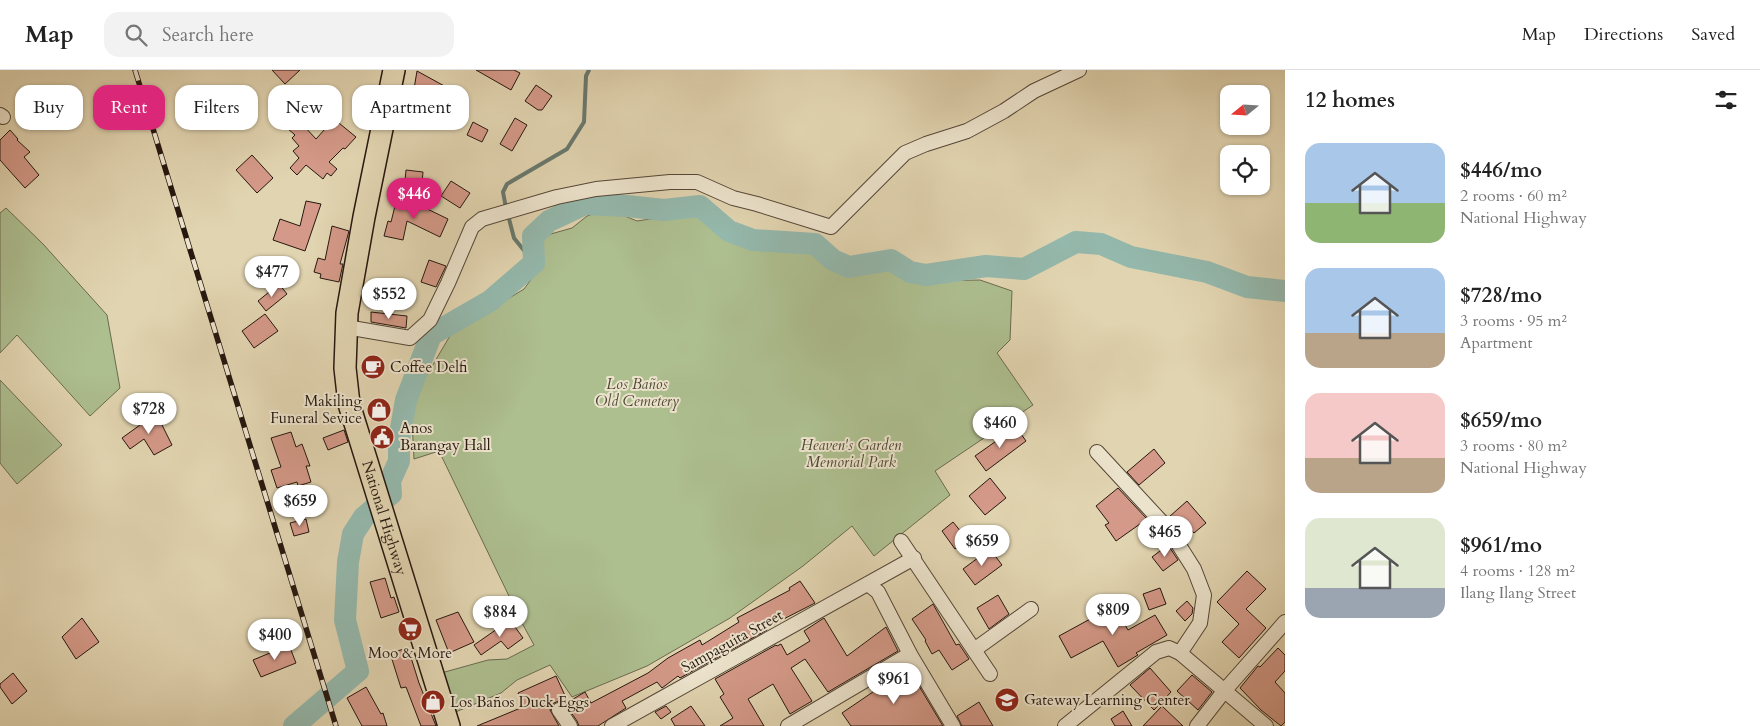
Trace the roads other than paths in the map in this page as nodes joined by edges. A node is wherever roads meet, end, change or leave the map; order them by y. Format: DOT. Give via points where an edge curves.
graph roads {
  1 [pos="394,70"];
  2 [pos="1079,70"];
  3 [pos="346,327"];
  4 [pos="1097,452"];
  5 [pos="901,540"];
  6 [pos="914,558"];
  7 [pos="868,584"];
  8 [pos="1032,609"];
  9 [pos="1283,627"];
  10 [pos="974,650"];
  11 [pos="1180,653"];
  12 [pos="910,654"];
  13 [pos="990,674"];
  14 [pos="1225,690"];
  15 [pos="559,710"];
  16 [pos="449,726"];
  17 [pos="570,726"];
  18 [pos="612,726"];
  19 [pos="788,726"];
  20 [pos="953,726"];
  21 [pos="1065,726"];
  22 [pos="1197,726"];
  23 [pos="1266,726"];
  1 -- 3 [label="main road, National Highway" via="364,217"];
  2 -- 3 [label="street" via="1034,91 967,130 905,153 831,227 733,198 697,182 596,189 557,197 482,219 472,227 430,320 410,338"];
  3 -- 16 [label="main road, National Highway" via="345,368 349,404"];
  4 -- 11 [label="street" via="1170,532 1194,569 1204,595 1200,623"];
  5 -- 6 [label="street"];
  6 -- 7 [label="street, Sampaguita Street"];
  6 -- 10 [label="street"];
  7 -- 12 [label="street" via="878,592"];
  7 -- 18 [label="street, Sampaguita Street"];
  8 -- 10 [label="street"];
  9 -- 14 [label="street"];
  10 -- 13 [label="street"];
  11 -- 14 [label="street"];
  11 -- 21 [label="street" via="1169,648 1156,652"];
  12 -- 19 [label="street"];
  12 -- 20 [label="street"];
  14 -- 22 [label="street"];
  14 -- 23 [label="street"];
  15 -- 17 [label="street"];
}
